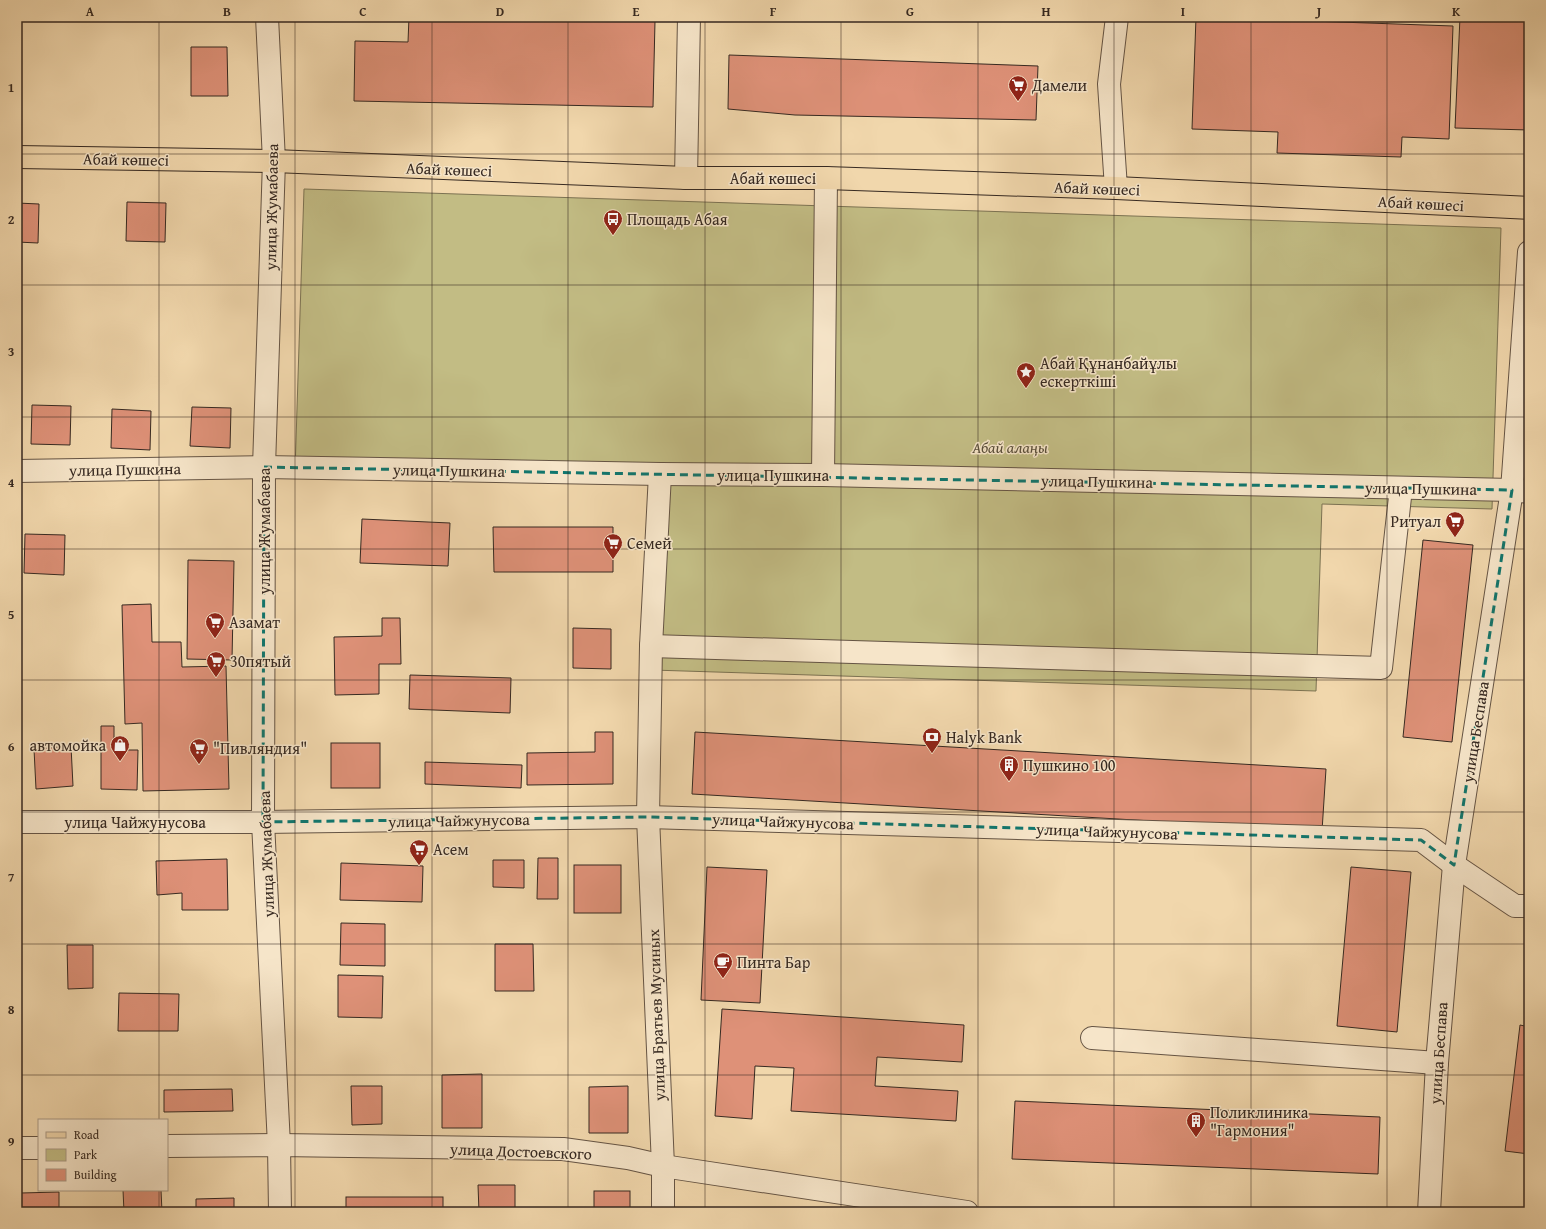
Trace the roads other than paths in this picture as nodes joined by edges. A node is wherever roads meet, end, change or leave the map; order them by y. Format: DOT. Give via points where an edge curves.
graph roads {
  1 [pos="267,17"];
  2 [pos="688,17"];
  3 [pos="1117,17"];
  4 [pos="17,157"];
  5 [pos="274,162"];
  6 [pos="686,178"];
  7 [pos="826,178"];
  8 [pos="1116,188"];
  9 [pos="1529,208"];
  10 [pos="1529,252"];
  11 [pos="264,467"];
  12 [pos="17,471"];
  13 [pos="660,474"];
  14 [pos="823,475"];
  15 [pos="1401,488"];
  16 [pos="1521,491"];
  17 [pos="651,646"];
  18 [pos="648,817"];
  19 [pos="17,822"];
  20 [pos="263,822"];
  21 [pos="1454,865"];
  22 [pos="1529,906"];
  23 [pos="1092,1038"];
  24 [pos="1437,1063"];
  25 [pos="279,1145"];
  26 [pos="168,1146"];
  27 [pos="17,1148"];
  28 [pos="38,1148"];
  29 [pos="663,1166"];
  30 [pos="280,1212"];
  31 [pos="663,1212"];
  32 [pos="967,1212"];
  33 [pos="1429,1212"];
  1 -- 5 [label="street, улица Жумабаева"];
  2 -- 6 [label="street"];
  3 -- 8 [label="street" via="1109,84"];
  4 -- 5 [label="main road, Абай көшесі"];
  5 -- 6 [label="main road, Абай көшесі"];
  5 -- 11 [label="street, улица Жумабаева"];
  6 -- 7 [label="main road, Абай көшесі"];
  7 -- 8 [label="main road, Абай көшесі"];
  7 -- 14 [label="street"];
  8 -- 9 [label="main road, Абай көшесі"];
  10 -- 16 [label="street, улица Беспава"];
  11 -- 12 [label="street, улица Пушкина"];
  11 -- 13 [label="street, улица Пушкина"];
  11 -- 20 [label="street, улица Жумабаева"];
  13 -- 14 [label="street, улица Пушкина"];
  13 -- 17 [label="street, улица Братьев Мусиных"];
  14 -- 15 [label="street, улица Пушкина"];
  15 -- 16 [label="street, улица Пушкина"];
  15 -- 17 [label="street" via="1382,668"];
  16 -- 21 [label="street, улица Беспава"];
  17 -- 18 [label="street, улица Братьев Мусиных"];
  18 -- 20 [label="street, улица Чайжунусова"];
  18 -- 21 [label="street, улица Чайжунусова" via="1421,840"];
  18 -- 29 [label="street, улица Братьев Мусиных"];
  19 -- 20 [label="street, улица Чайжунусова"];
  20 -- 25 [label="street, улица Жумабаева"];
  21 -- 22 [label="street, улица Чайжунусова" via="1515,906"];
  21 -- 24 [label="street, улица Беспава"];
  23 -- 24 [label="street"];
  24 -- 33 [label="street, улица Беспава"];
  25 -- 26 [label="street, улица Достоевского"];
  25 -- 29 [label="street, улица Достоевского" via="563,1149 628,1158"];
  25 -- 30 [label="street, улица Жумабаева"];
  27 -- 28 [label="street"];
  29 -- 31 [label="street, улица Братьев Мусиных"];
  29 -- 32 [label="street, улица Достоевского"];
}
